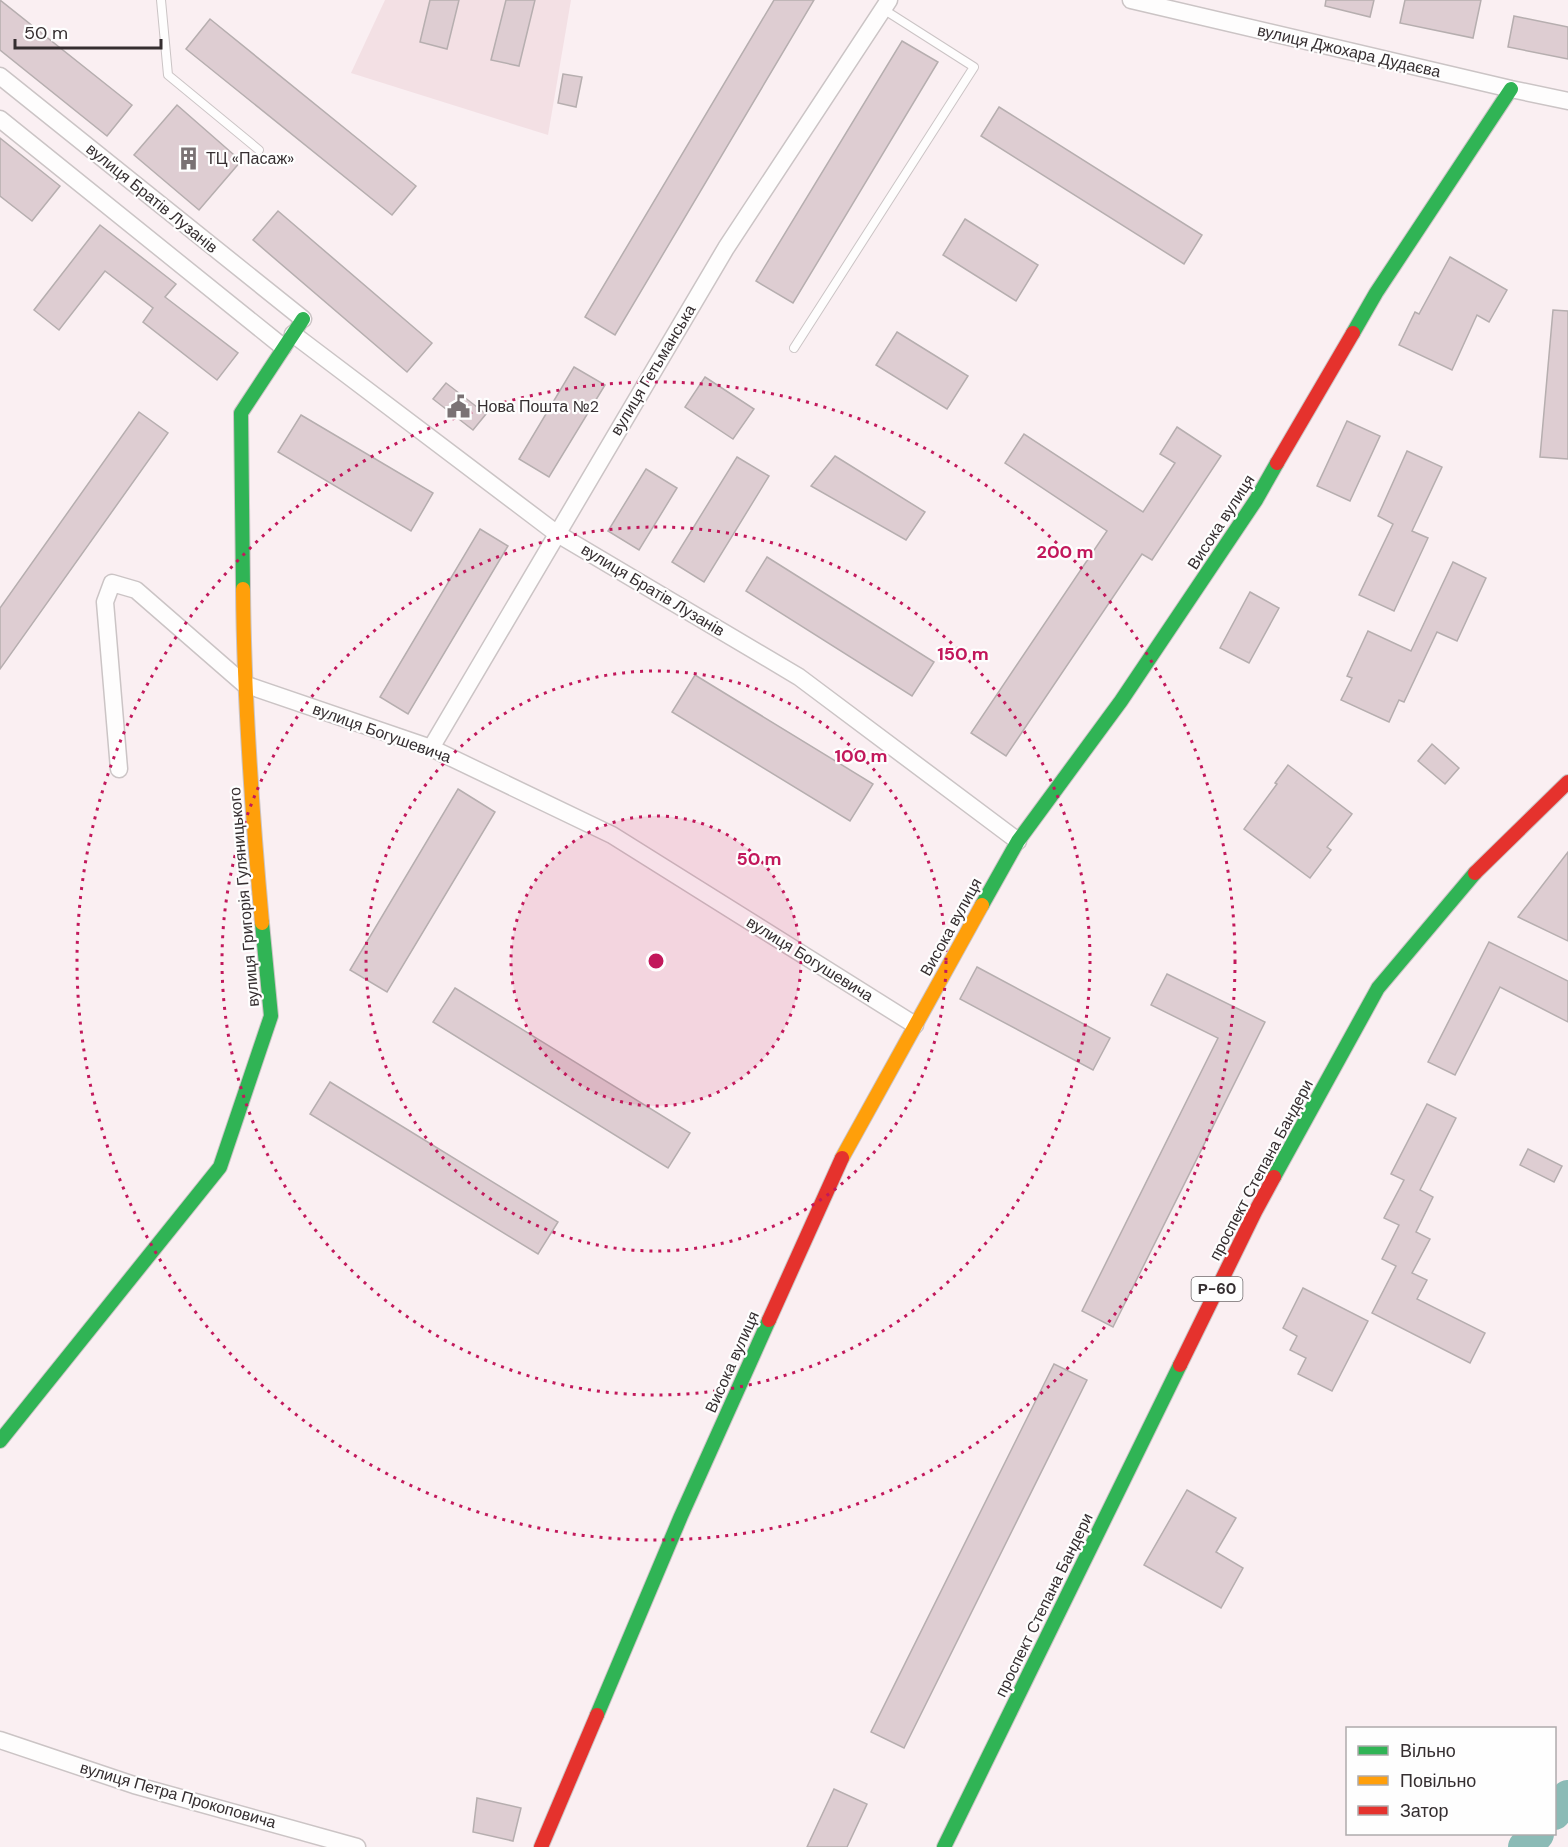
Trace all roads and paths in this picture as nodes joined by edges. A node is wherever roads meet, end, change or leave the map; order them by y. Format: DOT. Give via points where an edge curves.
graph roads {
  1 [pos="161,0"];
  2 [pos="1131,0"];
  3 [pos="886,5"];
  4 [pos="0,76"];
  5 [pos="1511,89"];
  6 [pos="1568,101"];
  7 [pos="0,119"];
  8 [pos="259,150"];
  9 [pos="303,319"];
  10 [pos="288,340"];
  11 [pos="795,348"];
  12 [pos="556,533"];
  13 [pos="244,684"];
  14 [pos="430,748"];
  15 [pos="119,769"];
  16 [pos="1568,782"];
  17 [pos="1018,841"];
  18 [pos="915,1025"];
  19 [pos="0,1441"];
  20 [pos="0,1740"];
  21 [pos="357,1847"];
  22 [pos="541,1847"];
  23 [pos="944,1847"];
  1 -- 8 [label="lane" via="168,75"];
  2 -- 5 [label="street, вулиця Джохара Дудаєва"];
  3 -- 11 [label="lane" via="974,68"];
  3 -- 12 [label="street, вулиця Гетьманська" via="726,248"];
  4 -- 9 [label="street, вулиця Братів Лузанів"];
  5 -- 6 [label="street, вулиця Джохара Дудаєва"];
  5 -- 17 [label="street, Висока вулиця" via="1376,293 1256,500 1121,701"];
  7 -- 10 [label="street, вулиця Братів Лузанів"];
  9 -- 10 [label="street, вулиця Григорія Гуляницького"];
  10 -- 12 [label="street, вулиця Братів Лузанів"];
  10 -- 13 [label="street, вулиця Григорія Гуляницького" via="242,413"];
  12 -- 14 [label="street, вулиця Гетьманська"];
  12 -- 17 [label="street, вулиця Братів Лузанів" via="799,677"];
  13 -- 14 [label="street, вулиця Богушевича"];
  13 -- 15 [label="street, вулиця Богушевича" via="136,590 112,583 105,602"];
  13 -- 19 [label="street, вулиця Григорія Гуляницького" via="271,1016 220,1167"];
  14 -- 18 [label="street, вулиця Богушевича" via="612,835"];
  16 -- 23 [label="street, проспект Степана Бандери / Р-60" via="1468,880 1378,988 1255,1212"];
  17 -- 18 [label="street, Висока вулиця"];
  18 -- 22 [label="street, Висока вулиця" via="849,1143 681,1516"];
  20 -- 21 [label="street, вулиця Петра Прокоповича" via="134,1785"];
}
